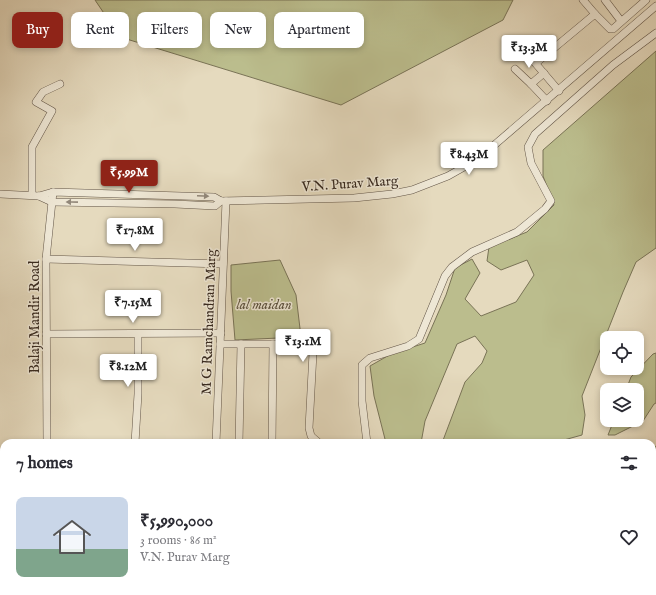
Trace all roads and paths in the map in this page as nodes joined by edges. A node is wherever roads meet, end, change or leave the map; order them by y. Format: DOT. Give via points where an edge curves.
graph roads {
  1 [pos="583,0"];
  2 [pos="605,0"];
  3 [pos="646,0"];
  4 [pos="656,6"];
  5 [pos="595,14"];
  6 [pos="621,21"];
  7 [pos="656,33"];
  8 [pos="530,57"];
  9 [pos="536,63"];
  10 [pos="515,69"];
  11 [pos="544,73"];
  12 [pos="60,84"];
  13 [pos="531,84"];
  14 [pos="558,91"];
  15 [pos="547,101"];
  16 [pos="53,192"];
  17 [pos="0,194"];
  18 [pos="108,194"];
  19 [pos="35,195"];
  20 [pos="176,195"];
  21 [pos="224,201"];
  22 [pos="52,202"];
  23 [pos="108,203"];
  24 [pos="175,204"];
  25 [pos="46,259"];
  26 [pos="223,264"];
  27 [pos="221,332"];
  28 [pos="46,334"];
  29 [pos="138,334"];
  30 [pos="220,344"];
  31 [pos="241,344"];
  32 [pos="274,344"];
  33 [pos="47,439"];
  34 [pos="135,439"];
  35 [pos="216,439"];
  36 [pos="239,439"];
  37 [pos="272,439"];
  38 [pos="312,439"];
  39 [pos="367,439"];
  1 -- 5 [label="street"];
  2 -- 6 [label="street"];
  3 -- 6 [label="street"];
  4 -- 14 [label="street, V.N. Purav Marg"];
  5 -- 6 [label="street" via="610,29"];
  5 -- 9 [label="street"];
  7 -- 39 [label="street" via="613,65 535,134 528,147 531,163 551,201 545,209 517,232 472,252 452,267 445,276 419,339 408,346 370,358 362,365 362,401"];
  8 -- 9 [label="street"];
  9 -- 11 [label="street"];
  10 -- 13 [label="street"];
  11 -- 13 [label="street"];
  11 -- 14 [label="street"];
  12 -- 19 [label="street" via="43,92 36,102 52,111 32,147"];
  13 -- 15 [label="street"];
  14 -- 15 [label="street, V.N. Purav Marg"];
  15 -- 21 [label="street, V.N. Purav Marg" via="478,159 448,176 412,190 354,198"];
  16 -- 18 [label="street, V.N. Purav Marg"];
  16 -- 19 [label="street, V.N. Purav Marg"];
  16 -- 22 [label="street, Balaji Mandir Road"];
  17 -- 19 [label="street, V.N. Purav Marg"];
  18 -- 20 [label="street, V.N. Purav Marg"];
  18 -- 23 [label="street"];
  19 -- 22 [label="street, V.N. Purav Marg"];
  20 -- 21 [label="street, V.N. Purav Marg, one-way" via="214,197"];
  20 -- 24 [label="street"];
  21 -- 24 [label="street, V.N. Purav Marg" via="215,206"];
  21 -- 26 [label="street, M G Ramchandran Marg"];
  23 -- 22 [label="street, V.N. Purav Marg, one-way"];
  22 -- 25 [label="street, Balaji Mandir Road"];
  23 -- 24 [label="street, V.N. Purav Marg"];
  25 -- 26 [label="street"];
  25 -- 28 [label="street, Balaji Mandir Road"];
  26 -- 27 [label="street, M G Ramchandran Marg"];
  27 -- 29 [label="street"];
  27 -- 30 [label="street, M G Ramchandran Marg"];
  28 -- 29 [label="street"];
  28 -- 33 [label="street, Balaji Mandir Road"];
  29 -- 34 [label="street"];
  30 -- 31 [label="street"];
  30 -- 35 [label="street, M G Ramchandran Marg"];
  31 -- 32 [label="street"];
  31 -- 36 [label="street"];
  32 -- 37 [label="street"];
  32 -- 38 [label="street" via="306,344 312,347 309,428"];
}
